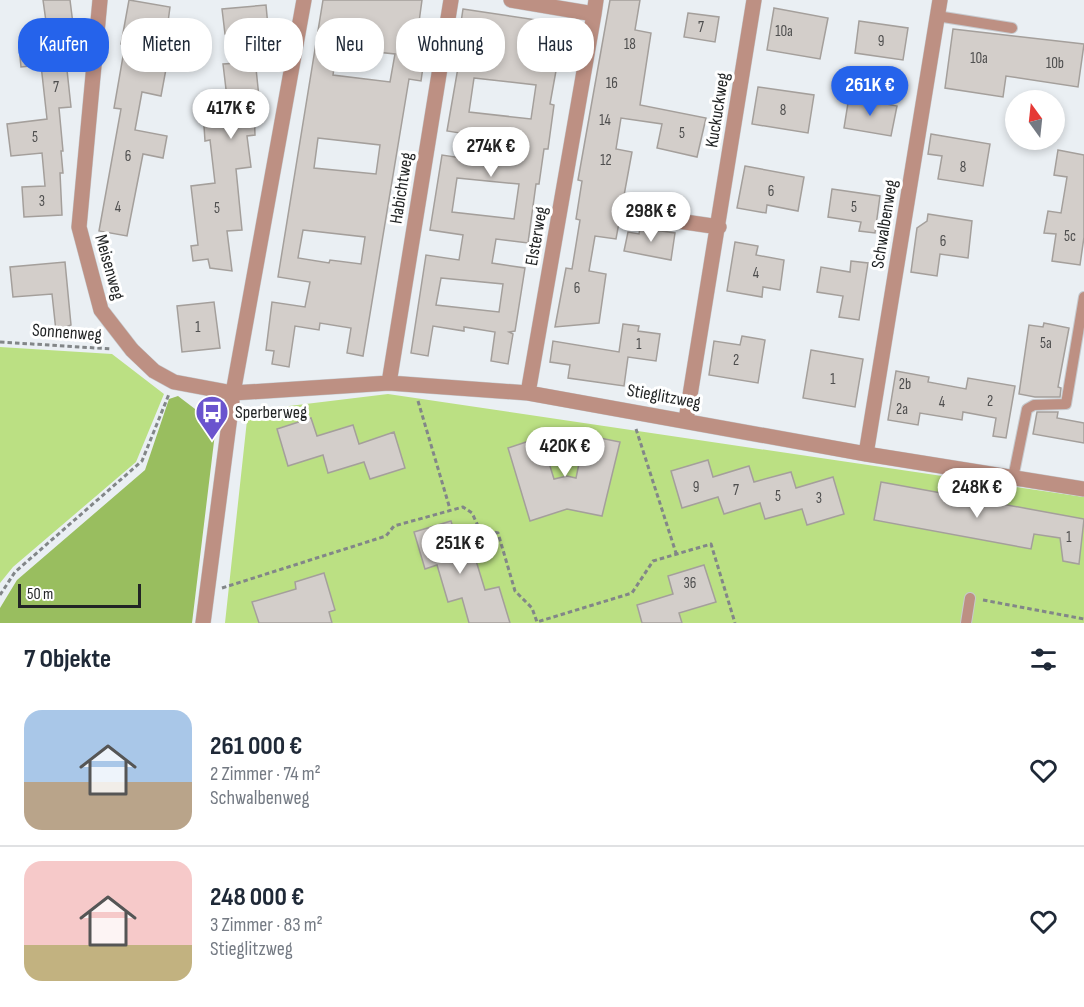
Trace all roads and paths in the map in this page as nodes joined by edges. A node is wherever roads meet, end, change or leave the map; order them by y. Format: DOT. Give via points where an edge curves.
graph roads {
  1 [pos="100,0"];
  2 [pos="304,0"];
  3 [pos="451,0"];
  4 [pos="511,0"];
  5 [pos="754,0"];
  6 [pos="940,0"];
  7 [pos="595,7"];
  8 [pos="937,16"];
  9 [pos="1012,28"];
  10 [pos="644,216"];
  11 [pos="719,227"];
  12 [pos="1084,297"];
  13 [pos="0,342"];
  14 [pos="132,350"];
  15 [pos="174,382"];
  16 [pos="388,383"];
  17 [pos="413,385"];
  18 [pos="233,393"];
  19 [pos="528,393"];
  20 [pos="630,410"];
  21 [pos="686,420"];
  22 [pos="866,454"];
  23 [pos="1013,478"];
  24 [pos="1084,489"];
  25 [pos="450,509"];
  26 [pos="676,553"];
  27 [pos="208,588"];
  28 [pos="0,595"];
  29 [pos="970,598"];
  30 [pos="557,616"];
  31 [pos="1084,619"];
  32 [pos="202,623"];
  33 [pos="559,623"];
  34 [pos="735,623"];
  35 [pos="966,623"];
  1 -- 14 [label="street, Meisenweg" via="79,227 101,310"];
  2 -- 18 [label="street"];
  3 -- 16 [label="street, Habichtweg"];
  4 -- 7 [label="street"];
  5 -- 11 [label="street, Kuckuckweg"];
  6 -- 8 [label="street, Schwalbenweg"];
  7 -- 19 [label="street, Elsterweg"];
  8 -- 9 [label="lane"];
  8 -- 22 [label="street, Schwalbenweg"];
  10 -- 11 [label="street"];
  11 -- 21 [label="street, Kuckuckweg"];
  12 -- 23 [label="lane" via="1066,404 1034,405 1027,409"];
  13 -- 14 [label="path, Sonnenweg"];
  14 -- 15 [label="street, Meisenweg" via="154,371"];
  15 -- 18 [label="street, Meisenweg"];
  15 -- 28 [label="path" via="142,461 15,572"];
  16 -- 17 [label="street, Stieglitzweg"];
  16 -- 18 [label="street, Stieglitzweg"];
  17 -- 19 [label="street, Stieglitzweg"];
  17 -- 25 [label="path"];
  18 -- 27 [label="street"];
  19 -- 20 [label="street, Stieglitzweg"];
  20 -- 21 [label="street, Stieglitzweg"];
  20 -- 26 [label="path"];
  21 -- 22 [label="street, Stieglitzweg"];
  22 -- 23 [label="street, Stieglitzweg"];
  23 -- 24 [label="street, Stieglitzweg"];
  25 -- 27 [label="path" via="394,526 386,536 238,585"];
  25 -- 30 [label="path" via="463,507 472,513 479,528 498,533 515,591 532,608 537,622"];
  26 -- 30 [label="path" via="653,561 632,593"];
  26 -- 34 [label="path" via="711,544"];
  27 -- 32 [label="street"];
  29 -- 31 [label="path"];
  29 -- 35 [label="lane"];
  30 -- 33 [label="path"];
}
